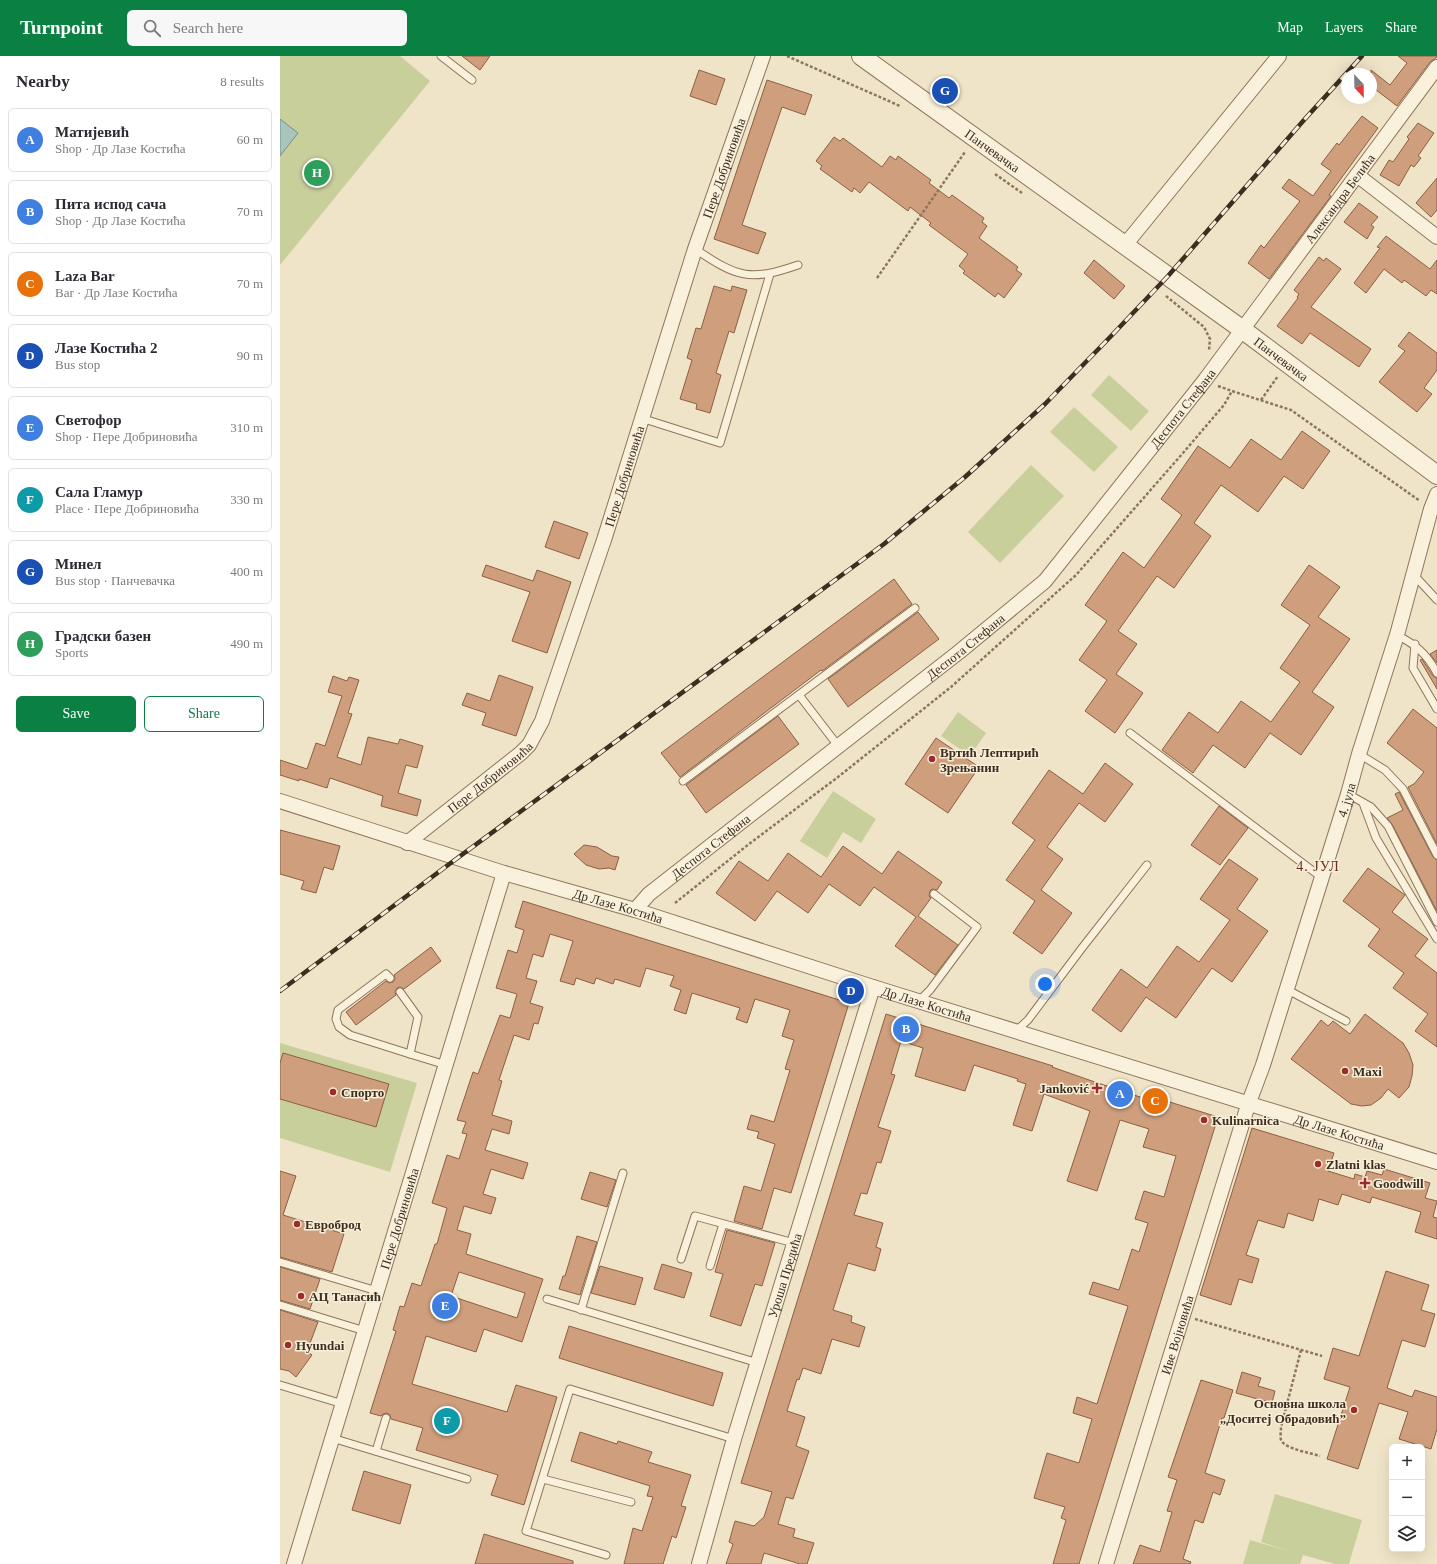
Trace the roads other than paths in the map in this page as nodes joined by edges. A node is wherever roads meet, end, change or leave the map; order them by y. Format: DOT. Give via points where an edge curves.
graph roads {
  1 [pos="441,56"];
  2 [pos="764,56"];
  3 [pos="861,56"];
  4 [pos="1279,56"];
  5 [pos="1437,67"];
  6 [pos="472,80"];
  7 [pos="1357,175"];
  8 [pos="1437,237"];
  9 [pos="1125,245"];
  10 [pos="695,249"];
  11 [pos="798,265"];
  12 [pos="770,274"];
  13 [pos="1242,330"];
  14 [pos="641,418"];
  15 [pos="1437,475"];
  16 [pos="1437,494"];
  17 [pos="1414,575"];
  18 [pos="1437,600"];
  19 [pos="916,608"];
  20 [pos="1397,635"];
  21 [pos="1415,644"];
  22 [pos="1437,673"];
  23 [pos="799,695"];
  24 [pos="1437,709"];
  25 [pos="1130,733"];
  26 [pos="839,747"];
  27 [pos="1359,754"];
  28 [pos="683,782"];
  29 [pos="1348,794"];
  30 [pos="280,802"];
  31 [pos="1363,803"];
  32 [pos="407,843"];
  33 [pos="1437,856"];
  34 [pos="1147,865"];
  35 [pos="504,873"];
  36 [pos="1321,877"];
  37 [pos="934,894"];
  38 [pos="635,910"];
  39 [pos="1437,922"];
  40 [pos="1437,939"];
  41 [pos="390,978"];
  42 [pos="873,987"];
  43 [pos="1286,989"];
  44 [pos="400,992"];
  45 [pos="919,1002"];
  46 [pos="1346,1021"];
  47 [pos="1016,1032"];
  48 [pos="410,1054"];
  49 [pos="446,1065"];
  50 [pos="1248,1105"];
  51 [pos="1437,1162"];
  52 [pos="623,1173"];
  53 [pos="723,1224"];
  54 [pos="794,1243"];
  55 [pos="681,1259"];
  56 [pos="280,1262"];
  57 [pos="710,1266"];
  58 [pos="377,1291"];
  59 [pos="547,1299"];
  60 [pos="280,1305"];
  61 [pos="582,1310"];
  62 [pos="365,1331"];
  63 [pos="758,1363"];
  64 [pos="280,1385"];
  65 [pos="343,1404"];
  66 [pos="386,1418"];
  67 [pos="332,1438"];
  68 [pos="734,1439"];
  69 [pos="376,1451"];
  70 [pos="467,1479"];
  71 [pos="543,1479"];
  72 [pos="631,1502"];
  73 [pos="606,1555"];
  74 [pos="294,1564"];
  75 [pos="699,1564"];
  76 [pos="1106,1564"];
  1 -- 6 [label="lane"];
  2 -- 10 [label="street, Пере Добриновића"];
  3 -- 9 [label="street, Панчевачка"];
  4 -- 9 [label="street"];
  5 -- 7 [label="street, Александра Белића"];
  7 -- 8 [label="street"];
  7 -- 13 [label="street, Александра Белића"];
  9 -- 13 [label="street, Панчевачка"];
  10 -- 12 [label="lane" via="719,265 736,272"];
  10 -- 14 [label="street, Пере Добриновића"];
  11 -- 12 [label="lane"];
  12 -- 14 [label="lane" via="720,443"];
  13 -- 15 [label="street, Панчевачка"];
  13 -- 26 [label="street, Деспота Стефана" via="1045,581"];
  14 -- 32 [label="street, Пере Добриновића" via="604,540 535,736 521,753"];
  16 -- 17 [label="street, 4. јула"];
  17 -- 18 [label="lane"];
  17 -- 20 [label="street, 4. јула"];
  19 -- 23 [label="lane"];
  20 -- 21 [label="lane"];
  20 -- 27 [label="street, 4. јула"];
  21 -- 22 [label="lane"];
  21 -- 24 [label="lane" via="1413,668"];
  23 -- 26 [label="lane"];
  23 -- 28 [label="lane"];
  25 -- 36 [label="lane"];
  26 -- 38 [label="street, Деспота Стефана" via="650,894"];
  27 -- 29 [label="street, 4. јула"];
  27 -- 33 [label="lane" via="1385,770 1403,789"];
  29 -- 31 [label="lane"];
  29 -- 36 [label="street, 4. јула"];
  30 -- 32 [label="street, Др Лазе Костића"];
  31 -- 39 [label="lane" via="1371,807 1388,826"];
  31 -- 40 [label="lane" via="1376,838"];
  32 -- 35 [label="street, Др Лазе Костића"];
  34 -- 47 [label="lane" via="1028,1020"];
  35 -- 38 [label="street, Др Лазе Костића"];
  35 -- 49 [label="street, Пере Добриновића"];
  36 -- 43 [label="street, 4. јула"];
  37 -- 45 [label="lane" via="977,928"];
  38 -- 42 [label="street, Др Лазе Костића"];
  41 -- 48 [label="lane" via="386,974 338,1010 336,1019 339,1027 350,1035"];
  42 -- 45 [label="street, Др Лазе Костића"];
  42 -- 54 [label="street, Уроша Предића"];
  43 -- 46 [label="lane"];
  43 -- 50 [label="street, 4. јула"];
  44 -- 48 [label="lane" via="418,1018"];
  45 -- 47 [label="street, Др Лазе Костића"];
  47 -- 50 [label="street, Др Лазе Костића"];
  48 -- 49 [label="lane"];
  49 -- 58 [label="street, Пере Добриновића"];
  50 -- 51 [label="street, Др Лазе Костића"];
  50 -- 76 [label="street, Иве Војновића"];
  52 -- 61 [label="lane"];
  53 -- 54 [label="lane"];
  53 -- 55 [label="lane" via="696,1216"];
  53 -- 57 [label="lane"];
  54 -- 63 [label="street, Уроша Предића"];
  56 -- 58 [label="lane"];
  58 -- 62 [label="street, Пере Добриновића"];
  59 -- 61 [label="lane"];
  60 -- 62 [label="lane"];
  61 -- 63 [label="lane"];
  62 -- 65 [label="street, Пере Добриновића"];
  63 -- 68 [label="street, Уроша Предића"];
  64 -- 65 [label="lane"];
  65 -- 67 [label="street, Пере Добриновића"];
  66 -- 69 [label="lane"];
  67 -- 69 [label="lane"];
  67 -- 74 [label="street, Пере Добриновића"];
  68 -- 71 [label="lane" via="570,1389"];
  68 -- 75 [label="street, Уроша Предића"];
  69 -- 70 [label="lane"];
  71 -- 72 [label="lane"];
  71 -- 73 [label="lane" via="526,1531"];
}
